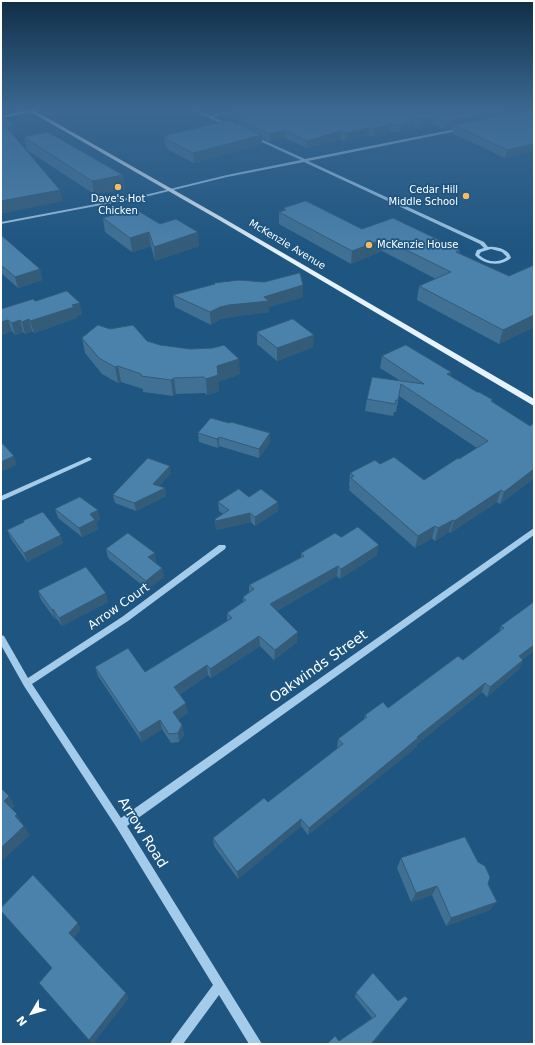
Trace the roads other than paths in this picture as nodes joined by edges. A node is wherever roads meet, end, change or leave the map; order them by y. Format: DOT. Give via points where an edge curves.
graph roads {
  1 [pos="113,157"];
  2 [pos="296,157"];
  3 [pos="326,157"];
  4 [pos="305,161"];
  5 [pos="170,189"];
  6 [pos="1,223"];
  7 [pos="486,248"];
  8 [pos="534,403"];
  9 [pos="89,459"];
  10 [pos="1,498"];
  11 [pos="534,531"];
  12 [pos="222,547"];
  13 [pos="1,638"];
  14 [pos="27,683"];
  15 [pos="120,825"];
  16 [pos="219,986"];
  17 [pos="176,1044"];
  18 [pos="256,1044"];
  1 -- 5 [label="main road, McKenzie Avenue"];
  2 -- 4 [label="street"];
  3 -- 4 [label="street"];
  4 -- 5 [label="street"];
  4 -- 7 [label="street" via="476,240"];
  5 -- 6 [label="street"];
  5 -- 8 [label="main road, McKenzie Avenue"];
  7 -- 7 [label="street" via="477,252 481,259 495,262 509,258 504,251"];
  9 -- 10 [label="street"];
  11 -- 15 [label="street, Oakwinds Street"];
  12 -- 14 [label="street, Arrow Court" via="125,619"];
  13 -- 14 [label="street, Arrow Road"];
  14 -- 15 [label="street, Arrow Road"];
  15 -- 16 [label="street, Arrow Road"];
  16 -- 17 [label="street"];
  16 -- 18 [label="street, Arrow Road"];
}
